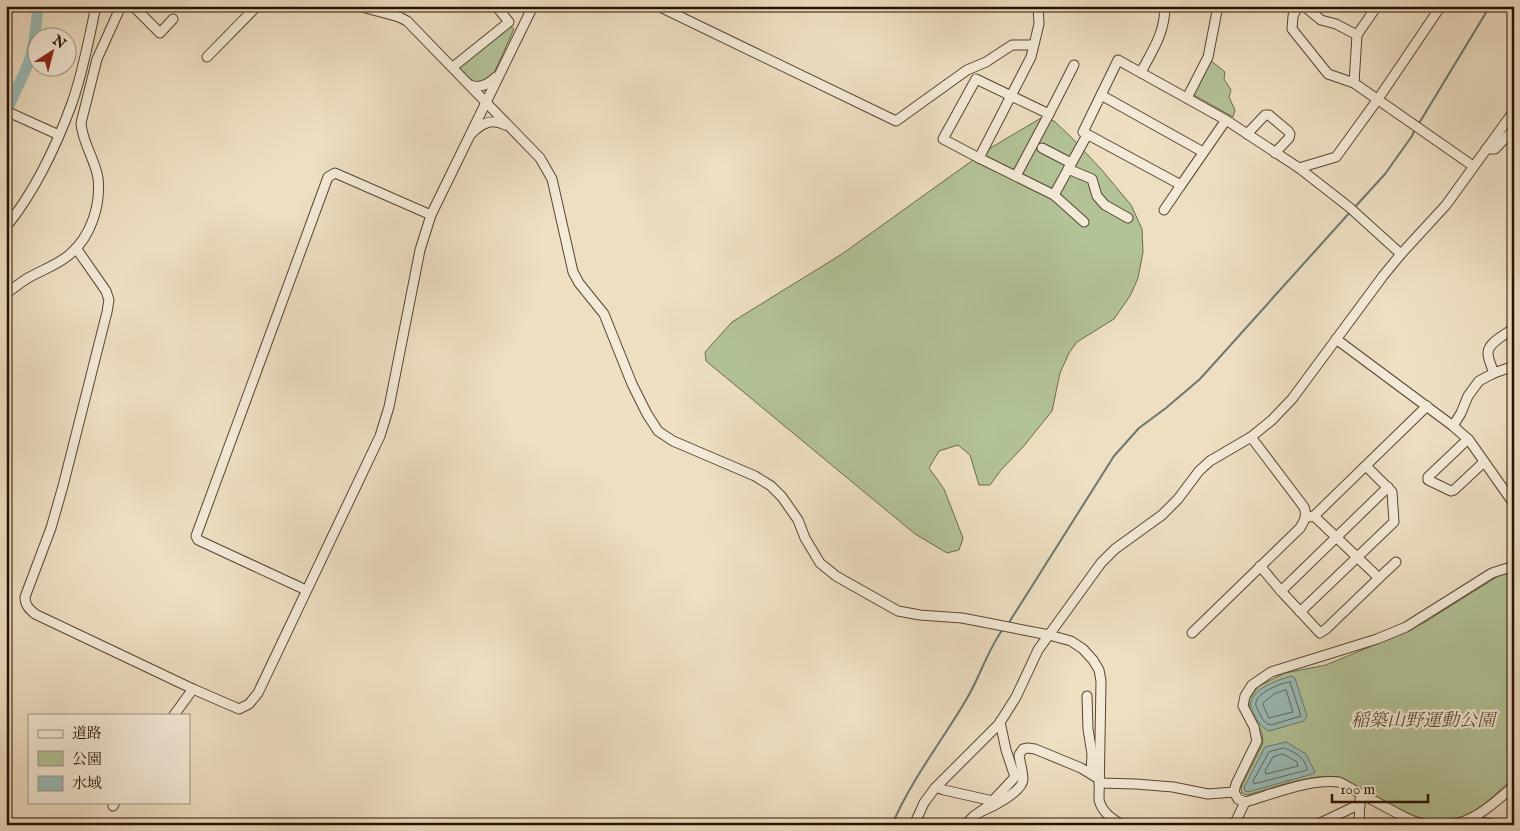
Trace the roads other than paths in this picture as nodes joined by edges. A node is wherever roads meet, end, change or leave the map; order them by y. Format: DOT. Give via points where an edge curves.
graph roads {
  1 [pos="96,6"];
  2 [pos="121,6"];
  3 [pos="133,6"];
  4 [pos="257,6"];
  5 [pos="358,6"];
  6 [pos="496,6"];
  7 [pos="533,6"];
  8 [pos="658,6"];
  9 [pos="1038,6"];
  10 [pos="1165,6"];
  11 [pos="1218,6"];
  12 [pos="1298,6"];
  13 [pos="1304,6"];
  14 [pos="1377,6"];
  15 [pos="1441,6"];
  16 [pos="385,10"];
  17 [pos="173,19"];
  18 [pos="1357,35"];
  19 [pos="1033,45"];
  20 [pos="207,58"];
  21 [pos="1074,65"];
  22 [pos="453,67"];
  23 [pos="1141,72"];
  24 [pos="498,75"];
  25 [pos="468,83"];
  26 [pos="1354,83"];
  27 [pos="1101,95"];
  28 [pos="1012,96"];
  29 [pos="1187,98"];
  30 [pos="1378,99"];
  31 [pos="485,102"];
  32 [pos="6,111"];
  33 [pos="1514,111"];
  34 [pos="1049,114"];
  35 [pos="1226,120"];
  36 [pos="1514,129"];
  37 [pos="513,131"];
  38 [pos="1247,134"];
  39 [pos="59,135"];
  40 [pos="1088,135"];
  41 [pos="468,137"];
  42 [pos="1042,148"];
  43 [pos="1486,149"];
  44 [pos="1203,152"];
  45 [pos="1276,153"];
  46 [pos="979,158"];
  47 [pos="1070,166"];
  48 [pos="1473,166"];
  49 [pos="1299,168"];
  50 [pos="1016,176"];
  51 [pos="1181,185"];
  52 [pos="1054,195"];
  53 [pos="1164,210"];
  54 [pos="431,215"];
  55 [pos="1128,218"];
  56 [pos="1084,222"];
  57 [pos="6,227"];
  58 [pos="76,248"];
  59 [pos="1401,254"];
  60 [pos="6,294"];
  61 [pos="1514,328"];
  62 [pos="1336,339"];
  63 [pos="1514,366"];
  64 [pos="1494,373"];
  65 [pos="1427,406"];
  66 [pos="1453,426"];
  67 [pos="1251,437"];
  68 [pos="1468,439"];
  69 [pos="1484,462"];
  70 [pos="1366,466"];
  71 [pos="1388,488"];
  72 [pos="1514,504"];
  73 [pos="1310,517"];
  74 [pos="1337,538"];
  75 [pos="1358,557"];
  76 [pos="1396,562"];
  77 [pos="1260,566"];
  78 [pos="1514,566"];
  79 [pos="1379,578"];
  80 [pos="306,590"];
  81 [pos="1280,591"];
  82 [pos="1300,612"];
  83 [pos="1192,632"];
  84 [pos="1049,635"];
  85 [pos="193,689"];
  86 [pos="1087,696"];
  87 [pos="175,714"];
  88 [pos="1000,722"];
  89 [pos="1096,778"];
  90 [pos="1514,786"];
  91 [pos="936,787"];
  92 [pos="1234,792"];
  93 [pos="1360,794"];
  94 [pos="993,801"];
  95 [pos="1246,802"];
  96 [pos="1360,804"];
  97 [pos="980,812"];
  98 [pos="914,825"];
  99 [pos="965,825"];
  100 [pos="1122,825"];
  101 [pos="1234,825"];
  102 [pos="1316,825"];
  103 [pos="1358,825"];
  104 [pos="1430,825"];
  105 [pos="1449,825"];
  106 [pos="1471,825"];
  107 [pos="1495,825"];
  1 -- 39 [label="street" via="72,102"];
  2 -- 58 [label="street" via="98,59 81,123 98,182 93,221"];
  3 -- 17 [label="street" via="160,33"];
  4 -- 20 [label="street"];
  5 -- 16 [label="street"];
  6 -- 22 [label="street" via="509,22"];
  7 -- 24 [label="street"];
  8 -- 19 [label="street" via="896,121 967,70 1012,45"];
  9 -- 19 [label="street" via="1039,24"];
  10 -- 23 [label="street" via="1161,33"];
  11 -- 29 [label="street" via="1208,57"];
  12 -- 26 [label="street" via="1292,29 1328,74"];
  13 -- 18 [label="street" via="1321,20"];
  14 -- 18 [label="street"];
  15 -- 30 [label="street"];
  16 -- 22 [label="street" via="408,21"];
  18 -- 26 [label="street"];
  19 -- 28 [label="street" via="1031,57"];
  21 -- 34 [label="street"];
  22 -- 25 [label="street"];
  23 -- 27 [label="street" via="1118,60"];
  23 -- 29 [label="street"];
  24 -- 25 [label="street" via="483,86"];
  24 -- 31 [label="street"];
  25 -- 31 [label="street"];
  26 -- 30 [label="street"];
  27 -- 40 [label="street" via="1083,132"];
  27 -- 44 [label="street"];
  28 -- 34 [label="street"];
  28 -- 46 [label="street"];
  28 -- 46 [label="street" via="976,79 943,139"];
  29 -- 35 [label="street"];
  30 -- 48 [label="street"];
  30 -- 49 [label="street" via="1336,157"];
  31 -- 37 [label="street"];
  31 -- 41 [label="street"];
  32 -- 39 [label="street"];
  33 -- 43 [label="street"];
  34 -- 50 [label="street"];
  35 -- 38 [label="street"];
  35 -- 44 [label="street"];
  36 -- 43 [label="street" via="1495,149"];
  37 -- 41 [label="street" via="493,121"];
  37 -- 84 [label="street" via="540,158 552,179 573,272 604,314 636,391 658,431 771,486 798,520 820,563 898,612 962,618"];
  38 -- 45 [label="street"];
  38 -- 45 [label="street" via="1265,115 1269,115 1290,134"];
  39 -- 57 [label="street" via="43,170"];
  40 -- 47 [label="street"];
  40 -- 51 [label="street"];
  41 -- 54 [label="street"];
  42 -- 47 [label="street"];
  43 -- 48 [label="street"];
  44 -- 51 [label="street"];
  45 -- 49 [label="street"];
  46 -- 50 [label="street"];
  47 -- 52 [label="street"];
  47 -- 55 [label="street" via="1092,179 1104,206"];
  48 -- 59 [label="street" via="1446,205"];
  49 -- 59 [label="street"];
  50 -- 52 [label="street"];
  51 -- 53 [label="street"];
  52 -- 56 [label="street"];
  54 -- 80 [label="street" via="420,250 389,407 380,436"];
  54 -- 80 [label="street" via="335,173 328,177 196,536 198,540"];
  58 -- 60 [label="street"];
  58 -- 85 [label="street" via="109,300 63,486 25,602 35,614"];
  59 -- 62 [label="street"];
  61 -- 64 [label="street" via="1489,349"];
  62 -- 65 [label="street"];
  62 -- 67 [label="street" via="1292,399"];
  63 -- 64 [label="street"];
  64 -- 66 [label="street" via="1472,389 1462,414"];
  65 -- 66 [label="street"];
  65 -- 70 [label="street"];
  66 -- 68 [label="street"];
  67 -- 73 [label="street"];
  67 -- 84 [label="street" via="1210,461 1162,515 1115,549 1101,563"];
  68 -- 69 [label="street"];
  68 -- 69 [label="street" via="1428,480 1451,491"];
  69 -- 72 [label="street"];
  70 -- 71 [label="street"];
  70 -- 73 [label="street"];
  71 -- 74 [label="street"];
  71 -- 75 [label="street" via="1392,492 1394,522"];
  73 -- 74 [label="street"];
  73 -- 77 [label="street"];
  74 -- 75 [label="street"];
  74 -- 81 [label="street"];
  75 -- 79 [label="street"];
  75 -- 82 [label="street"];
  76 -- 79 [label="street"];
  77 -- 81 [label="street"];
  77 -- 83 [label="street"];
  78 -- 92 [label="street" via="1492,573 1406,626 1377,639 1271,672 1252,685 1243,706 1254,727 1257,742"];
  79 -- 82 [label="street" via="1320,633"];
  80 -- 85 [label="street" via="258,693 249,704 239,709"];
  81 -- 82 [label="street"];
  84 -- 88 [label="street"];
  84 -- 89 [label="street" via="1078,644 1099,670"];
  85 -- 87 [label="street"];
  86 -- 89 [label="street" via="1088,729"];
  88 -- 91 [label="street"];
  88 -- 94 [label="street" via="1015,777"];
  89 -- 92 [label="street" via="1208,794"];
  89 -- 97 [label="street" via="1035,749 1023,749 1019,755 1022,785 991,808"];
  89 -- 100 [label="street" via="1101,806"];
  90 -- 105 [label="street" via="1472,818"];
  91 -- 94 [label="street"];
  91 -- 98 [label="street"];
  92 -- 95 [label="street" via="1238,799"];
  93 -- 95 [label="street" via="1340,782 1327,781"];
  93 -- 96 [label="street"];
  93 -- 104 [label="street" via="1406,818"];
  94 -- 97 [label="street"];
  95 -- 101 [label="street"];
  96 -- 102 [label="street"];
  96 -- 103 [label="street"];
  97 -- 99 [label="street"];
  106 -- 107 [label="street" via="1483,822"];
}
